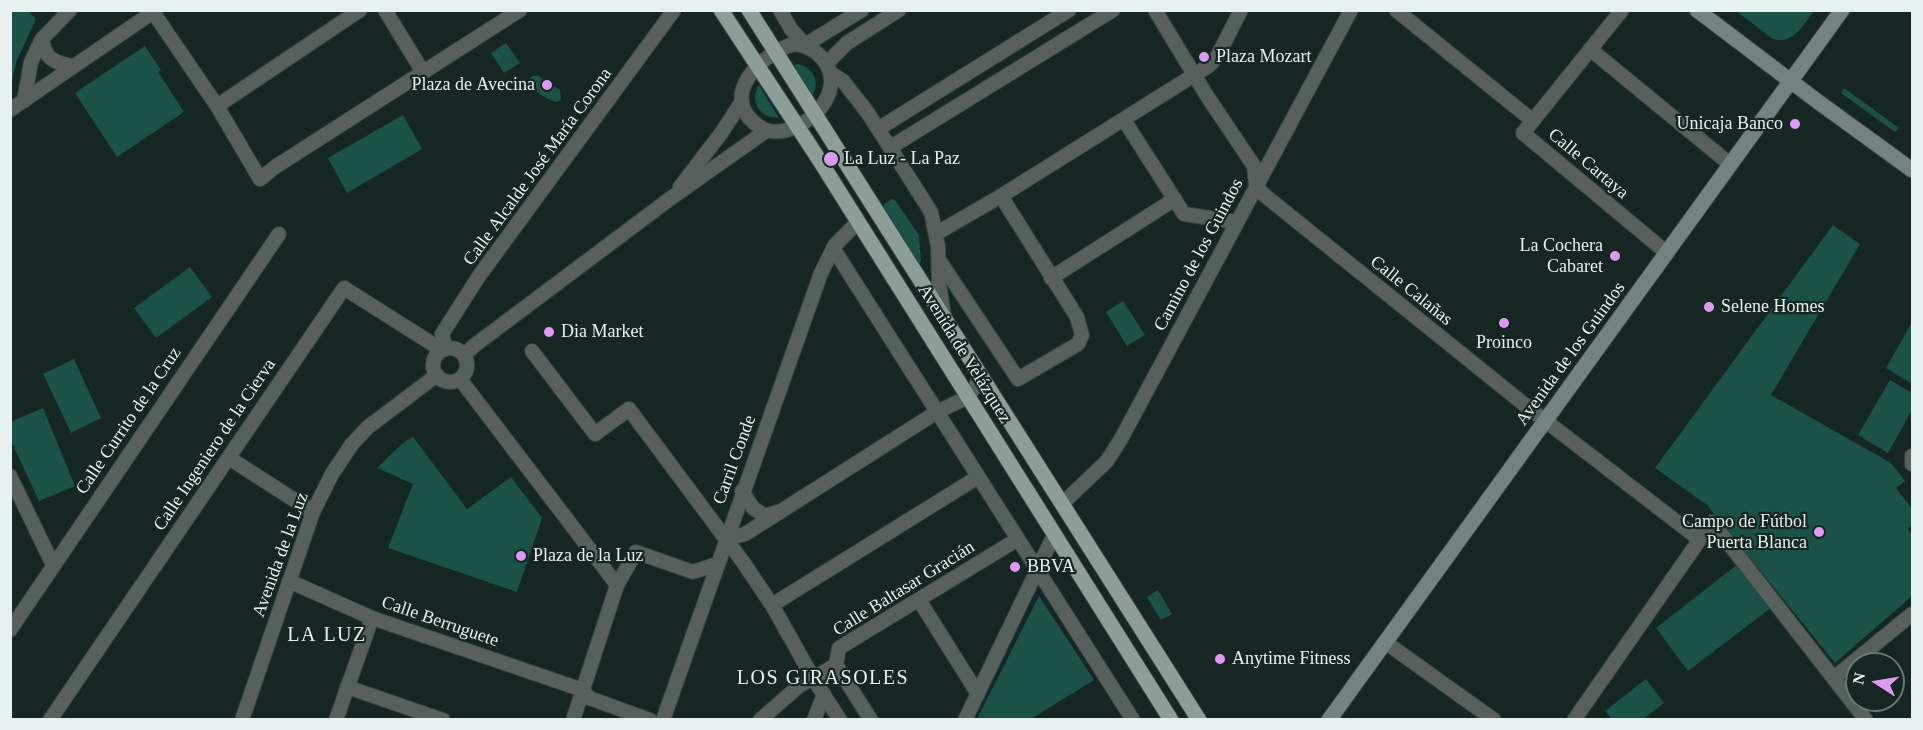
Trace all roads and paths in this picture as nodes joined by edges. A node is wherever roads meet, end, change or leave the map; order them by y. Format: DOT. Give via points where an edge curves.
graph roads {
  1 [pos="360,10"];
  2 [pos="385,10"];
  3 [pos="520,10"];
  4 [pos="674,10"];
  5 [pos="721,10"];
  6 [pos="749,10"];
  7 [pos="780,10"];
  8 [pos="862,10"];
  9 [pos="899,10"];
  10 [pos="1069,10"];
  11 [pos="1113,10"];
  12 [pos="1155,10"];
  13 [pos="1242,10"];
  14 [pos="1351,10"];
  15 [pos="1396,10"];
  16 [pos="1622,10"];
  17 [pos="1697,10"];
  18 [pos="1842,10"];
  19 [pos="155,11"];
  20 [pos="60,14"];
  21 [pos="42,39"];
  22 [pos="805,45"];
  23 [pos="1590,49"];
  24 [pos="775,52"];
  25 [pos="758,65"];
  26 [pos="74,66"];
  27 [pos="829,68"];
  28 [pos="423,72"];
  29 [pos="1196,76"];
  30 [pos="1791,82"];
  31 [pos="24,100"];
  32 [pos="742,101"];
  33 [pos="217,106"];
  34 [pos="10,110"];
  35 [pos="814,114"];
  36 [pos="1124,120"];
  37 [pos="1533,121"];
  38 [pos="797,126"];
  39 [pos="878,129"];
  40 [pos="766,131"];
  41 [pos="891,147"];
  42 [pos="1731,165"];
  43 [pos="1912,170"];
  44 [pos="1256,186"];
  45 [pos="1001,196"];
  46 [pos="671,198"];
  47 [pos="1175,199"];
  48 [pos="858,222"];
  49 [pos="1236,222"];
  50 [pos="279,234"];
  51 [pos="937,234"];
  52 [pos="833,248"];
  53 [pos="1667,253"];
  54 [pos="939,260"];
  55 [pos="1051,278"];
  56 [pos="944,318"];
  57 [pos="444,349"];
  58 [pos="532,351"];
  59 [pos="464,355"];
  60 [pos="437,375"];
  61 [pos="981,378"];
  62 [pos="460,379"];
  63 [pos="968,397"];
  64 [pos="937,412"];
  65 [pos="1546,422"];
  66 [pos="1912,456"];
  67 [pos="229,458"];
  68 [pos="1912,464"];
  69 [pos="10,476"];
  70 [pos="978,477"];
  71 [pos="742,491"];
  72 [pos="1062,504"];
  73 [pos="782,511"];
  74 [pos="313,512"];
  75 [pos="1054,535"];
  76 [pos="1018,538"];
  77 [pos="726,539"];
  78 [pos="1699,539"];
  79 [pos="717,564"];
  80 [pos="53,565"];
  81 [pos="1037,568"];
  82 [pos="289,581"];
  83 [pos="617,585"];
  84 [pos="919,600"];
  85 [pos="772,605"];
  86 [pos="1912,614"];
  87 [pos="372,618"];
  88 [pos="10,630"];
  89 [pos="1385,642"];
  90 [pos="836,665"];
  91 [pos="813,678"];
  92 [pos="1834,678"];
  93 [pos="347,687"];
  94 [pos="582,690"];
  95 [pos="824,694"];
  96 [pos="978,694"];
  97 [pos="50,720"];
  98 [pos="242,720"];
  99 [pos="336,720"];
  100 [pos="443,720"];
  101 [pos="573,720"];
  102 [pos="650,720"];
  103 [pos="663,720"];
  104 [pos="760,720"];
  105 [pos="814,720"];
  106 [pos="840,720"];
  107 [pos="871,720"];
  108 [pos="965,720"];
  109 [pos="1133,720"];
  110 [pos="1171,720"];
  111 [pos="1199,720"];
  112 [pos="1329,720"];
  113 [pos="1494,720"];
  114 [pos="1574,720"];
  115 [pos="1866,720"];
  1 -- 33 [label="street"];
  2 -- 28 [label="street"];
  3 -- 28 [label="street"];
  4 -- 57 [label="street, Calle Alcalde José María Corona" via="479,276 442,334"];
  5 -- 25 [label="main road, Avenida de Velázquez"];
  6 -- 24 [label="main road, Avenida de Velázquez"];
  7 -- 22 [label="street"];
  8 -- 22 [label="street"];
  9 -- 27 [label="street" via="847,43"];
  10 -- 39 [label="street"];
  11 -- 41 [label="street"];
  12 -- 29 [label="street"];
  13 -- 29 [label="street" via="1218,56"];
  14 -- 44 [label="street, Camino de los Guindos"];
  15 -- 37 [label="street"];
  16 -- 23 [label="street, Calle Cartaya"];
  17 -- 30 [label="main road"];
  18 -- 30 [label="main road, Avenida de los Guindos"];
  19 -- 26 [label="street"];
  19 -- 33 [label="street"];
  20 -- 21 [label="street"];
  21 -- 26 [label="street" via="44,51 51,59"];
  21 -- 31 [label="street" via="31,62"];
  22 -- 24 [label="street"];
  22 -- 27 [label="street, Avenida de Velázquez" via="819,54"];
  23 -- 37 [label="street, Calle Cartaya"];
  23 -- 42 [label="street"];
  24 -- 25 [label="street"];
  24 -- 35 [label="main road, Avenida de Velázquez"];
  25 -- 32 [label="street" via="743,88"];
  25 -- 38 [label="main road, Avenida de Velázquez"];
  26 -- 31 [label="street"];
  27 -- 35 [label="street" via="831,91 824,107"];
  27 -- 39 [label="street, Avenida de Velázquez"];
  28 -- 33 [label="street" via="260,179"];
  29 -- 36 [label="street"];
  29 -- 44 [label="street" via="1254,166"];
  30 -- 42 [label="main road, Avenida de los Guindos"];
  30 -- 43 [label="main road"];
  31 -- 34 [label="street"];
  32 -- 40 [label="street" via="746,113"];
  32 -- 46 [label="street"];
  35 -- 38 [label="street"];
  35 -- 56 [label="main road, Avenida de Velázquez"];
  36 -- 45 [label="street"];
  36 -- 47 [label="street"];
  37 -- 53 [label="street, Calle Cartaya" via="1523,133"];
  38 -- 40 [label="street" via="783,133"];
  38 -- 48 [label="main road, Avenida de Velázquez"];
  39 -- 41 [label="street, Avenida de Velázquez"];
  40 -- 46 [label="street"];
  41 -- 51 [label="street, Avenida de Velázquez" via="931,212"];
  42 -- 53 [label="main road, Avenida de los Guindos"];
  44 -- 49 [label="street, Camino de los Guindos"];
  44 -- 65 [label="street, Calle Calañas"];
  45 -- 51 [label="street"];
  45 -- 55 [label="street"];
  46 -- 59 [label="street"];
  47 -- 49 [label="street" via="1184,214"];
  47 -- 55 [label="street"];
  48 -- 52 [label="street, Carril Conde"];
  48 -- 63 [label="main road, Avenida de Velázquez"];
  49 -- 72 [label="street, Camino de los Guindos" via="1121,440 1107,461"];
  50 -- 80 [label="street, Calle Currito de la Cruz"];
  51 -- 54 [label="street, Avenida de Velázquez"];
  52 -- 64 [label="street"];
  52 -- 71 [label="street, Carril Conde"];
  53 -- 65 [label="main road, Avenida de los Guindos"];
  54 -- 55 [label="street, Avenida de Velázquez" via="1018,379 1078,344 1082,335 1077,317"];
  54 -- 56 [label="street, Avenida de Velázquez"];
  56 -- 61 [label="main road, Avenida de Velázquez"];
  57 -- 59 [label="street" via="456,349"];
  57 -- 60 [label="street" via="435,359"];
  57 -- 67 [label="street, Calle Ingeniero de la Cierva" via="344,288"];
  58 -- 77 [label="street" via="594,434 629,409"];
  59 -- 62 [label="street" via="467,365"];
  60 -- 62 [label="street" via="450,382"];
  60 -- 74 [label="street, Avenida de la Luz" via="368,427 352,444"];
  61 -- 63 [label="street"];
  61 -- 72 [label="main road, Avenida de Velázquez"];
  62 -- 83 [label="street"];
  63 -- 64 [label="street"];
  63 -- 75 [label="main road, Avenida de Velázquez"];
  64 -- 70 [label="street"];
  64 -- 73 [label="street"];
  65 -- 78 [label="street, Calle Calañas"];
  65 -- 89 [label="main road, Avenida de los Guindos"];
  66 -- 68 [label="street"];
  67 -- 74 [label="street"];
  67 -- 97 [label="street, Calle Ingeniero de la Cierva"];
  69 -- 80 [label="street"];
  70 -- 76 [label="street"];
  70 -- 85 [label="street"];
  71 -- 73 [label="street" via="753,508 765,516"];
  71 -- 77 [label="street, Carril Conde"];
  72 -- 111 [label="main road, Avenida de Velázquez"];
  73 -- 77 [label="street" via="745,534"];
  74 -- 82 [label="street, Avenida de la Luz"];
  75 -- 81 [label="street"];
  75 -- 110 [label="main road, Avenida de Velázquez"];
  76 -- 81 [label="street"];
  76 -- 84 [label="street, Calle Baltasar Gracián"];
  77 -- 79 [label="street, Carril Conde"];
  77 -- 85 [label="street"];
  78 -- 92 [label="street" via="1712,522"];
  78 -- 114 [label="street"];
  79 -- 83 [label="street" via="693,572 636,552"];
  79 -- 103 [label="street, Carril Conde"];
  80 -- 88 [label="street, Calle Currito de la Cruz"];
  81 -- 96 [label="street"];
  81 -- 109 [label="street"];
  82 -- 87 [label="street, Calle Berruguete"];
  82 -- 98 [label="street, Avenida de la Luz"];
  83 -- 94 [label="street"];
  84 -- 90 [label="street, Calle Baltasar Gracián" via="839,648"];
  84 -- 96 [label="street"];
  85 -- 91 [label="street"];
  86 -- 92 [label="street"];
  87 -- 93 [label="street"];
  87 -- 94 [label="street, Calle Berruguete"];
  89 -- 112 [label="main road, Avenida de los Guindos"];
  89 -- 113 [label="street"];
  90 -- 91 [label="street, Calle Baltasar Gracián"];
  90 -- 107 [label="street"];
  91 -- 95 [label="street"];
  91 -- 104 [label="street, Calle Baltasar Gracián"];
  92 -- 115 [label="street"];
  93 -- 99 [label="street"];
  93 -- 100 [label="street"];
  94 -- 101 [label="street"];
  94 -- 102 [label="street, Calle Berruguete" via="589,698"];
  95 -- 105 [label="street"];
  95 -- 106 [label="street"];
  96 -- 108 [label="street"];
}
